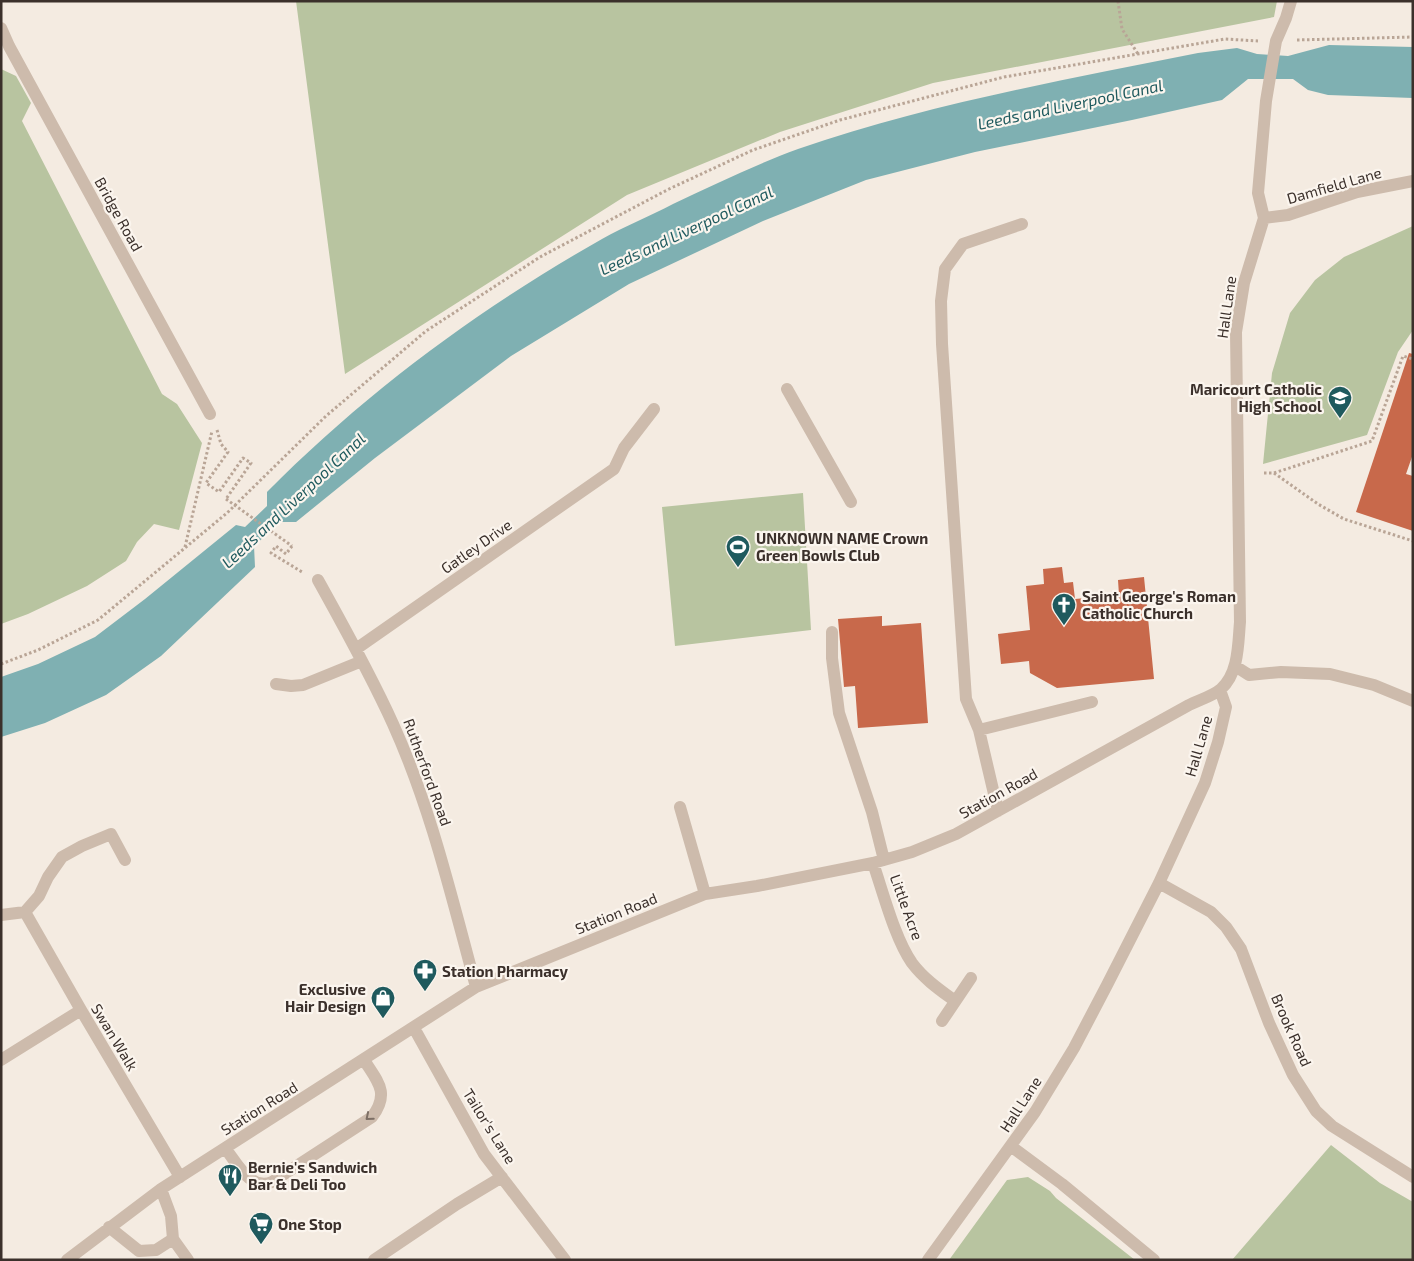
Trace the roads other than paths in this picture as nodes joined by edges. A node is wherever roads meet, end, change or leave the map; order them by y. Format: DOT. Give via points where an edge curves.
graph roads {
  1 [pos="1291,1"];
  2 [pos="1,28"];
  3 [pos="5,48"];
  4 [pos="1413,181"];
  5 [pos="1264,218"];
  6 [pos="1022,224"];
  7 [pos="787,389"];
  8 [pos="654,409"];
  9 [pos="212,417"];
  10 [pos="851,502"];
  11 [pos="318,580"];
  12 [pos="832,632"];
  13 [pos="356,649"];
  14 [pos="362,661"];
  15 [pos="1235,666"];
  16 [pos="276,684"];
  17 [pos="1220,690"];
  18 [pos="1413,701"];
  19 [pos="1092,702"];
  20 [pos="979,730"];
  21 [pos="680,807"];
  22 [pos="998,811"];
  23 [pos="125,860"];
  24 [pos="878,861"];
  25 [pos="1159,883"];
  26 [pos="705,894"];
  27 [pos="25,912"];
  28 [pos="1,915"];
  29 [pos="971,978"];
  30 [pos="476,988"];
  31 [pos="955,1002"];
  32 [pos="80,1010"];
  33 [pos="942,1021"];
  34 [pos="414,1028"];
  35 [pos="1,1060"];
  36 [pos="364,1060"];
  37 [pos="1012,1147"];
  38 [pos="225,1148"];
  39 [pos="180,1177"];
  40 [pos="502,1177"];
  41 [pos="1413,1177"];
  42 [pos="161,1190"];
  43 [pos="109,1227"];
  44 [pos="173,1239"];
  45 [pos="67,1260"];
  46 [pos="188,1260"];
  47 [pos="374,1260"];
  48 [pos="565,1260"];
  49 [pos="928,1260"];
  50 [pos="1154,1260"];
  1 -- 5 [label="street" via="1275,47 1266,100 1258,193"];
  2 -- 3 [label="street, Bridge Road"];
  3 -- 9 [label="street, Bridge Road"];
  4 -- 5 [label="street, Damfield Lane" via="1357,192 1288,215"];
  5 -- 15 [label="street, Hall Lane" via="1244,283 1236,332 1240,622"];
  6 -- 20 [label="street" via="963,244 945,269 941,301 966,698"];
  7 -- 10 [label="street"];
  8 -- 13 [label="street, Gatley Drive" via="624,448 614,469"];
  11 -- 13 [label="street, Rutherford Road"];
  12 -- 24 [label="street, Little Acre" via="839,713 872,812"];
  13 -- 14 [label="street, Rutherford Road"];
  14 -- 16 [label="street" via="303,685"];
  14 -- 30 [label="street, Rutherford Road" via="393,724 432,827"];
  15 -- 17 [label="street, Hall Lane"];
  15 -- 18 [label="street" via="1249,675 1281,672 1330,674 1374,685"];
  17 -- 22 [label="street, Station Road"];
  17 -- 25 [label="street, Hall Lane" via="1226,707 1218,742 1199,798"];
  19 -- 20 [label="street"];
  20 -- 22 [label="street"];
  21 -- 26 [label="street"];
  22 -- 24 [label="street, Station Road" via="956,834 912,852"];
  23 -- 27 [label="street" via="111,834 82,846 62,857 39,896"];
  24 -- 26 [label="street, Station Road"];
  24 -- 31 [label="street, Little Acre" via="900,941 925,978"];
  25 -- 37 [label="street, Hall Lane" via="1074,1048"];
  25 -- 41 [label="street, Brook Road" via="1211,912 1226,927 1241,949 1293,1075 1316,1111 1332,1126"];
  26 -- 30 [label="street, Station Road"];
  27 -- 28 [label="street"];
  27 -- 32 [label="street, Swan Walk"];
  29 -- 31 [label="street"];
  30 -- 34 [label="street, Station Road"];
  31 -- 33 [label="street"];
  32 -- 35 [label="street"];
  32 -- 39 [label="street, Swan Walk"];
  34 -- 36 [label="street, Station Road"];
  34 -- 40 [label="street, Tailor's Lane" via="484,1154"];
  36 -- 38 [label="street, Station Road"];
  36 -- 38 [label="street, one-way" via="381,1089 380,1107 372,1117 272,1182 257,1184 249,1179"];
  37 -- 49 [label="street, Hall Lane"];
  37 -- 50 [label="street"];
  38 -- 39 [label="street, Station Road"];
  39 -- 42 [label="street, Station Road"];
  40 -- 47 [label="street"];
  40 -- 48 [label="street, Tailor's Lane"];
  42 -- 43 [label="street, Station Road"];
  42 -- 44 [label="street" via="172,1216"];
  43 -- 44 [label="street" via="139,1251 156,1250"];
  43 -- 45 [label="street, Station Road"];
  44 -- 46 [label="street"];
}
